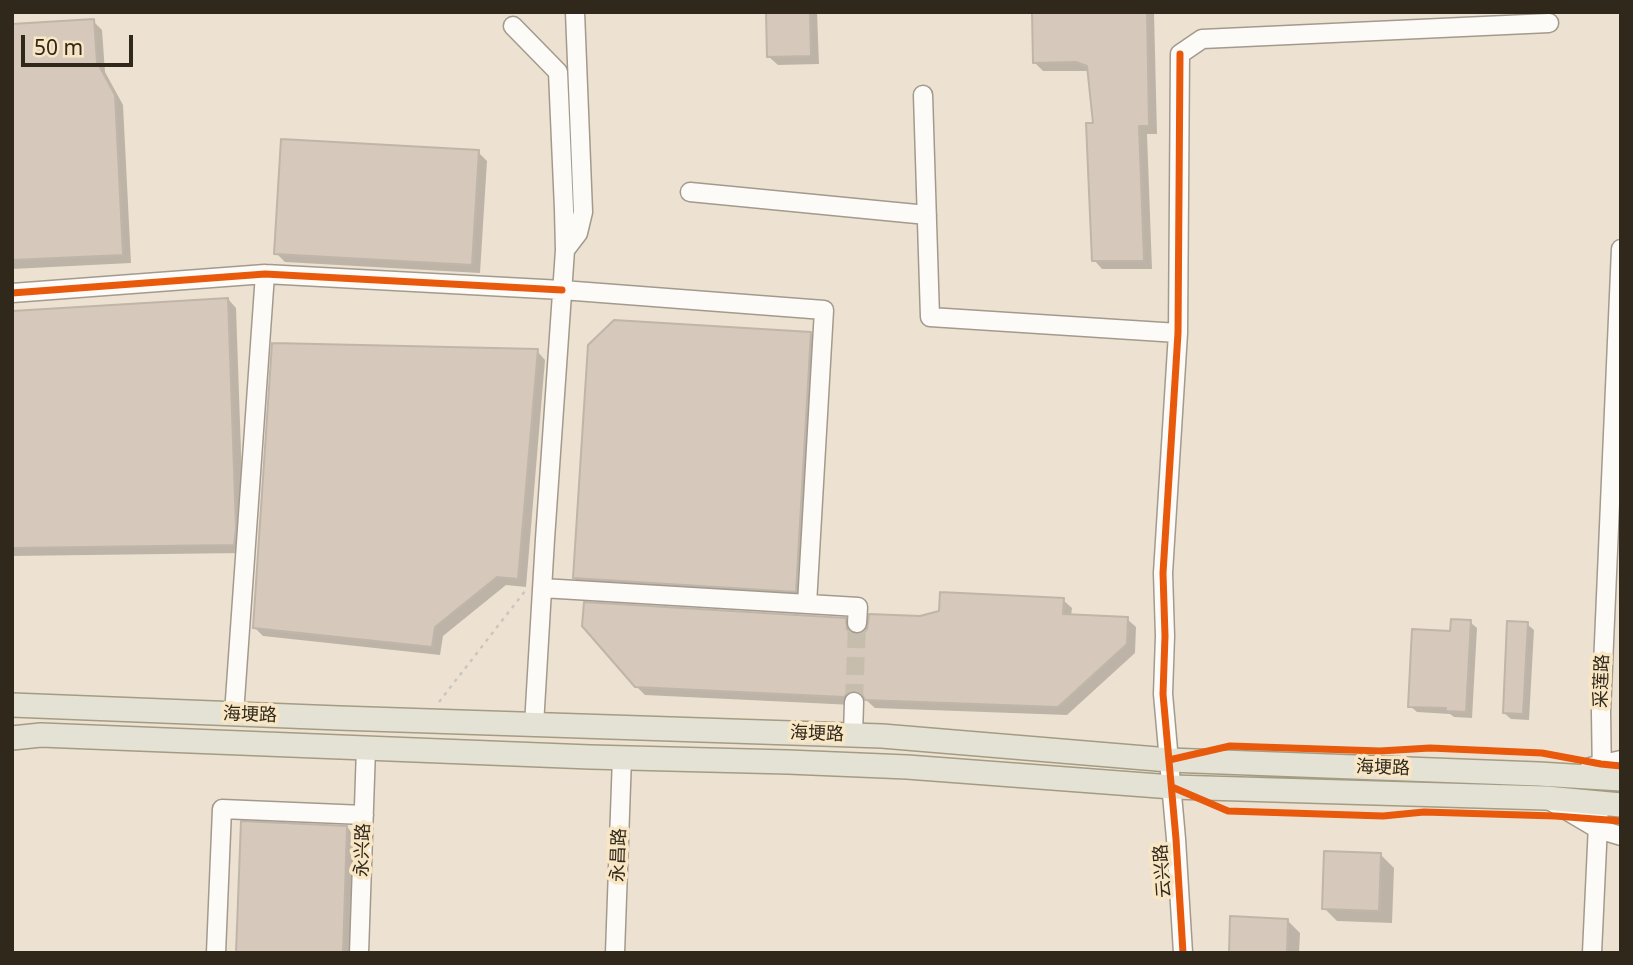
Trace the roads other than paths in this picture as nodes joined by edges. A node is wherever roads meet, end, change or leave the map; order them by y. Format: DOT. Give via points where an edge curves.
graph roads {
  1 [pos="575,12"];
  2 [pos="1549,23"];
  3 [pos="513,26"];
  4 [pos="923,95"];
  5 [pos="690,192"];
  6 [pos="927,215"];
  7 [pos="1621,249"];
  8 [pos="565,250"];
  9 [pos="265,274"];
  10 [pos="562,290"];
  11 [pos="12,293"];
  12 [pos="1178,334"];
  13 [pos="542,588"];
  14 [pos="807,604"];
  15 [pos="857,623"];
  16 [pos="854,702"];
  17 [pos="12,705"];
  18 [pos="234,714"];
  19 [pos="534,725"];
  20 [pos="853,735"];
  21 [pos="12,738"];
  22 [pos="366,748"];
  23 [pos="622,757"];
  24 [pos="1168,760"];
  25 [pos="1621,760"];
  26 [pos="1608,774"];
  27 [pos="1172,787"];
  28 [pos="1546,798"];
  29 [pos="1610,804"];
  30 [pos="364,815"];
  31 [pos="1598,829"];
  32 [pos="1621,836"];
  33 [pos="216,953"];
  34 [pos="359,953"];
  35 [pos="615,953"];
  36 [pos="1183,953"];
  37 [pos="1592,953"];
  1 -- 8 [label="street" via="583,212 578,233"];
  2 -- 12 [label="street, 云兴路" via="1202,39 1180,54"];
  3 -- 8 [label="street" via="558,72"];
  4 -- 6 [label="street"];
  5 -- 6 [label="street"];
  6 -- 12 [label="street" via="930,317"];
  7 -- 26 [label="street, 采莲路" via="1601,712"];
  8 -- 10 [label="street"];
  9 -- 10 [label="street"];
  9 -- 11 [label="street"];
  9 -- 18 [label="street"];
  10 -- 13 [label="street"];
  10 -- 14 [label="street" via="824,310"];
  12 -- 24 [label="street, 云兴路" via="1163,573"];
  13 -- 14 [label="street"];
  13 -- 19 [label="street"];
  14 -- 15 [label="street" via="858,607"];
  16 -- 20 [label="street"];
  17 -- 18 [label="main road, 海埂路"];
  18 -- 19 [label="main road, 海埂路"];
  19 -- 20 [label="main road, 海埂路"];
  20 -- 24 [label="main road, 海埂路"];
  21 -- 22 [label="main road, 海埂路"];
  22 -- 23 [label="main road, 海埂路"];
  22 -- 30 [label="street, 永兴路"];
  23 -- 27 [label="main road, 海埂路" via="907,767"];
  23 -- 35 [label="street, 永昌路"];
  24 -- 26 [label="main road, 海埂路"];
  24 -- 27 [label="street, 云兴路"];
  25 -- 26 [label="street"];
  27 -- 28 [label="main road, 海埂路"];
  27 -- 36 [label="street, 云兴路"];
  28 -- 29 [label="main road, 海埂路"];
  28 -- 31 [label="street"];
  29 -- 31 [label="street"];
  30 -- 33 [label="street" via="222,809"];
  30 -- 34 [label="street, 永兴路"];
  31 -- 32 [label="street"];
  31 -- 37 [label="street"];
}
